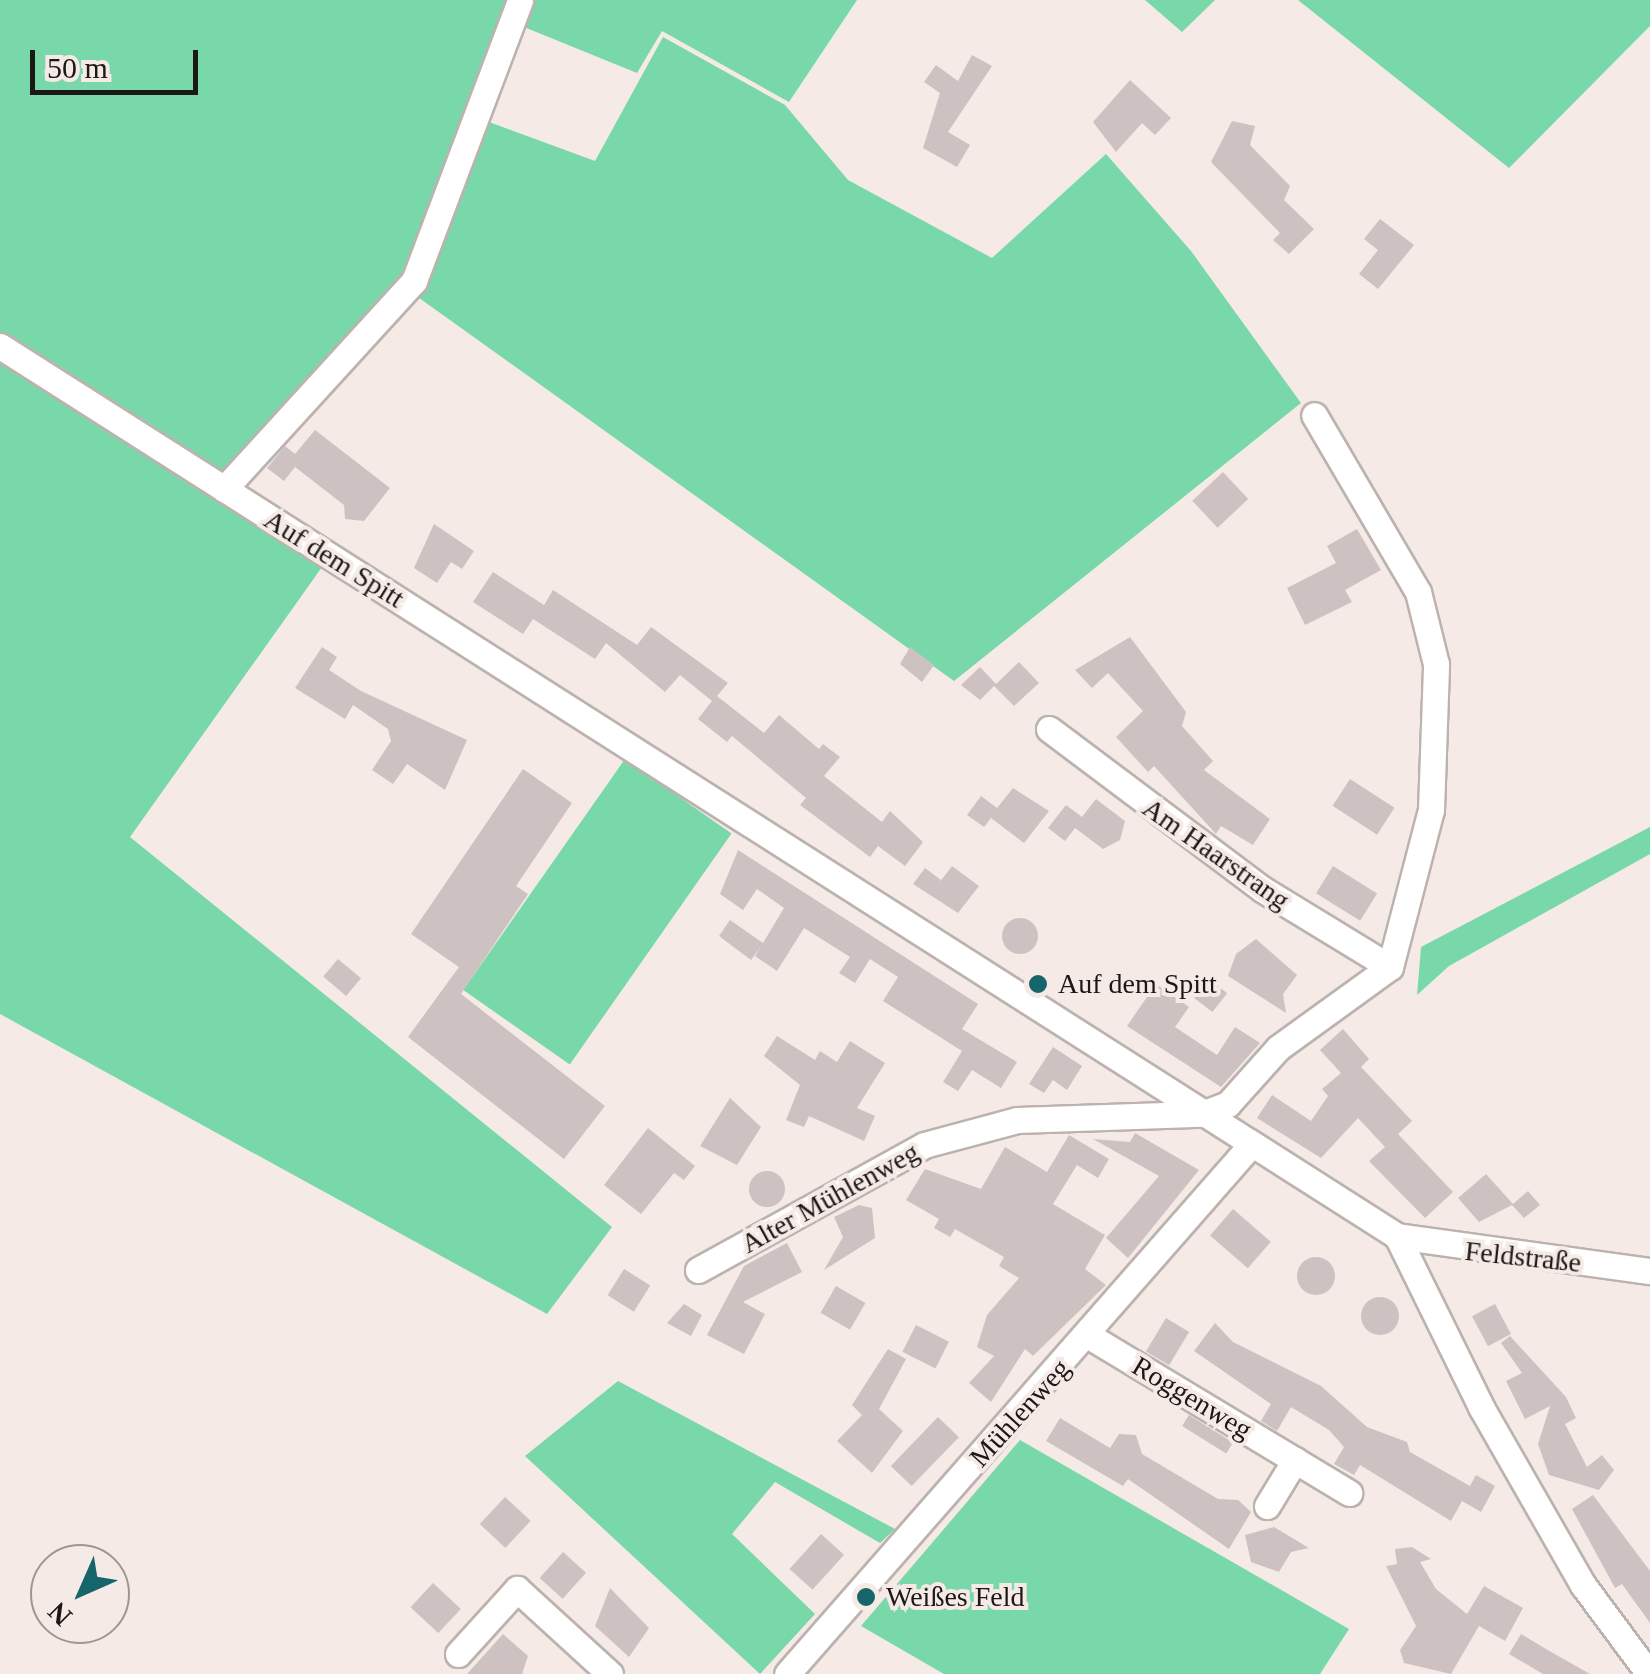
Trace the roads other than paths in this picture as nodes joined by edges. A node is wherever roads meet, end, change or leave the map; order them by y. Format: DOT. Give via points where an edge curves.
graph roads {
  1 [pos="520,0"];
  2 [pos="0,346"];
  3 [pos="1314,415"];
  4 [pos="224,489"];
  5 [pos="1049,728"];
  6 [pos="1390,967"];
  7 [pos="1202,1114"];
  8 [pos="1248,1147"];
  9 [pos="1397,1236"];
  10 [pos="698,1270"];
  11 [pos="1650,1271"];
  12 [pos="1090,1336"];
  13 [pos="1295,1460"];
  14 [pos="1349,1493"];
  15 [pos="1267,1506"];
  16 [pos="458,1654"];
  17 [pos="610,1674"];
  18 [pos="786,1674"];
  19 [pos="1649,1674"];
  1 -- 4 [label="street" via="414,281"];
  2 -- 4 [label="street, Auf dem Spitt"];
  3 -- 6 [label="street" via="1418,592 1436,664 1431,810"];
  4 -- 7 [label="street, Auf dem Spitt"];
  5 -- 6 [label="street, Am Haarstrang" via="1262,889"];
  6 -- 7 [label="street" via="1278,1048 1228,1104"];
  7 -- 8 [label="street, Auf dem Spitt"];
  7 -- 10 [label="street, Alter Mühlenweg" via="1017,1120 924,1145"];
  8 -- 9 [label="street, Auf dem Spitt"];
  8 -- 12 [label="street, Mühlenweg"];
  9 -- 11 [label="street, Feldstraße"];
  9 -- 19 [label="street" via="1490,1423 1583,1585"];
  12 -- 13 [label="street, Roggenweg"];
  12 -- 18 [label="street, Mühlenweg"];
  13 -- 14 [label="street, Roggenweg"];
  13 -- 15 [label="street"];
  16 -- 17 [label="street" via="517,1589"];
}
